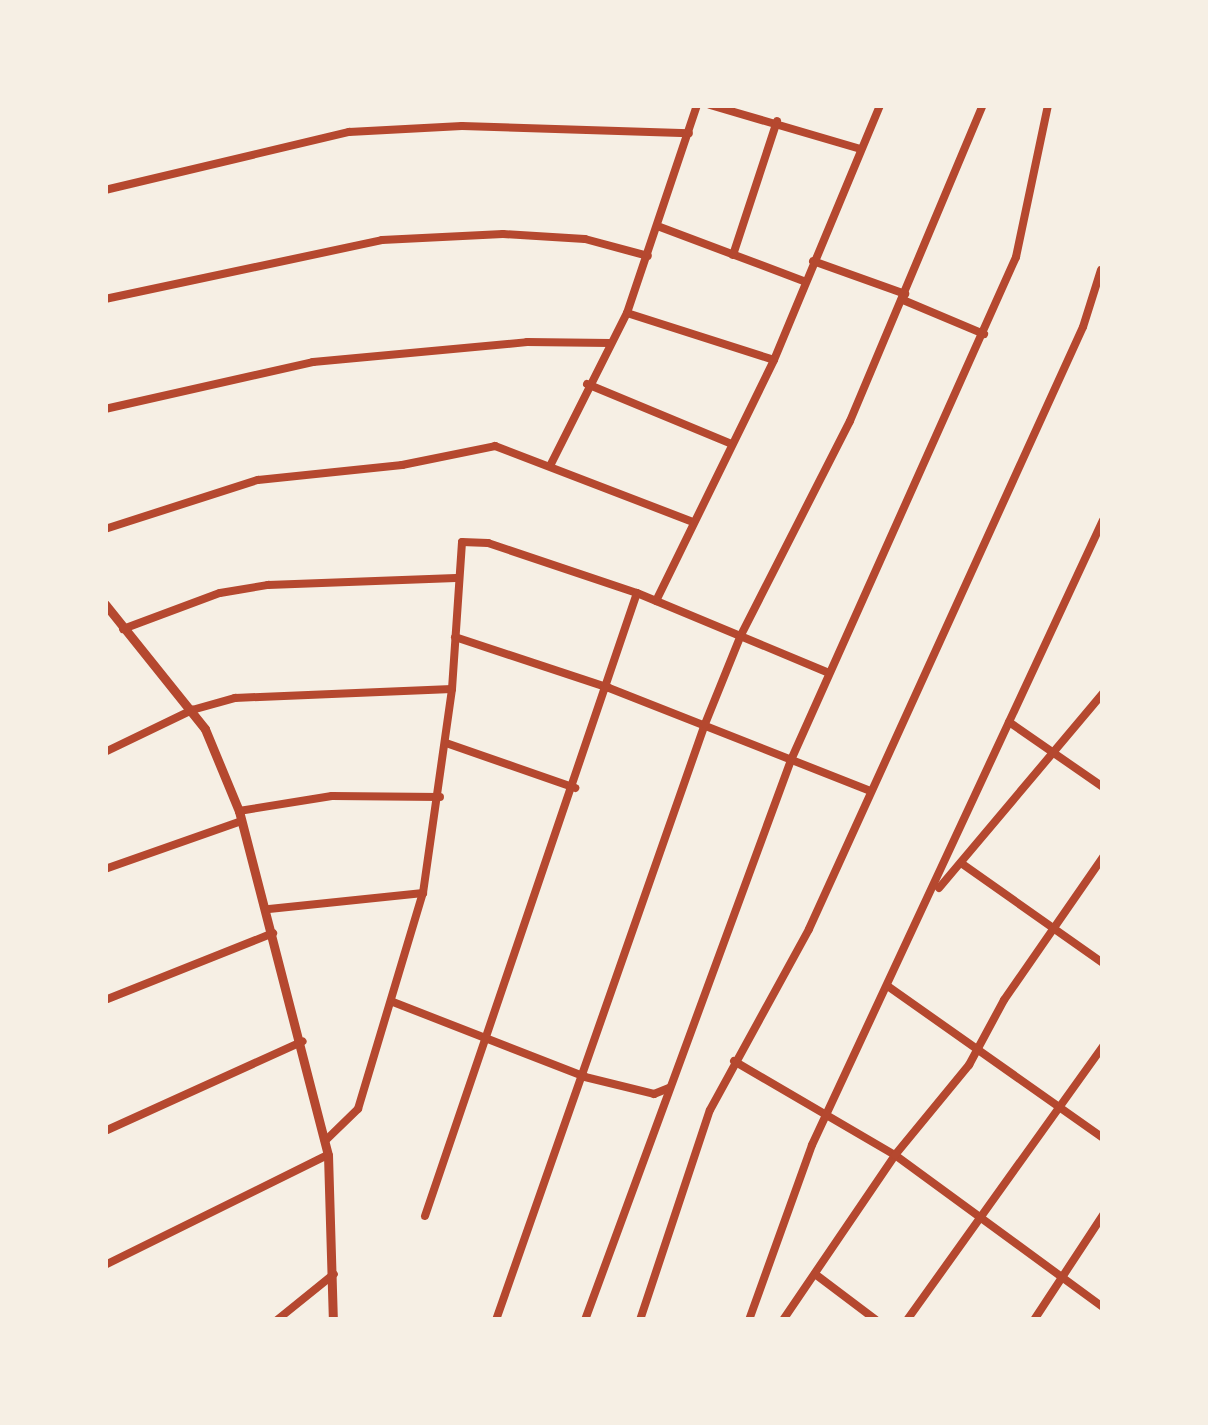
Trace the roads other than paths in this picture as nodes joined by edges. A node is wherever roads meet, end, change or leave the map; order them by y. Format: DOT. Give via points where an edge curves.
graph roads {
  1 [pos="697,105"];
  2 [pos="710,105"];
  3 [pos="880,105"];
  4 [pos="983,105"];
  5 [pos="1048,105"];
  6 [pos="777,121"];
  7 [pos="689,133"];
  8 [pos="860,149"];
  9 [pos="105,190"];
  10 [pos="660,227"];
  11 [pos="733,255"];
  12 [pos="648,256"];
  13 [pos="813,260"];
  14 [pos="1101,270"];
  15 [pos="804,281"];
  16 [pos="904,297"];
  17 [pos="105,299"];
  18 [pos="627,312"];
  19 [pos="984,334"];
  20 [pos="610,343"];
  21 [pos="774,360"];
  22 [pos="587,384"];
  23 [pos="105,408"];
  24 [pos="732,444"];
  25 [pos="551,464"];
  26 [pos="1103,520"];
  27 [pos="693,522"];
  28 [pos="105,529"];
  29 [pos="456,578"];
  30 [pos="637,593"];
  31 [pos="656,601"];
  32 [pos="106,606"];
  33 [pos="122,629"];
  34 [pos="742,635"];
  35 [pos="454,638"];
  36 [pos="829,673"];
  37 [pos="609,688"];
  38 [pos="452,689"];
  39 [pos="1103,693"];
  40 [pos="192,710"];
  41 [pos="1009,722"];
  42 [pos="705,724"];
  43 [pos="446,743"];
  44 [pos="1054,751"];
  45 [pos="105,752"];
  46 [pos="791,760"];
  47 [pos="1103,787"];
  48 [pos="575,788"];
  49 [pos="870,791"];
  50 [pos="440,796"];
  51 [pos="240,816"];
  52 [pos="1103,857"];
  53 [pos="961,863"];
  54 [pos="105,869"];
  55 [pos="423,893"];
  56 [pos="933,895"];
  57 [pos="269,909"];
  58 [pos="1052,925"];
  59 [pos="273,933"];
  60 [pos="1103,963"];
  61 [pos="890,987"];
  62 [pos="105,1000"];
  63 [pos="393,1002"];
  64 [pos="481,1040"];
  65 [pos="303,1041"];
  66 [pos="1103,1046"];
  67 [pos="979,1048"];
  68 [pos="734,1061"];
  69 [pos="585,1077"];
  70 [pos="669,1088"];
  71 [pos="1063,1109"];
  72 [pos="829,1112"];
  73 [pos="105,1131"];
  74 [pos="1103,1138"];
  75 [pos="326,1141"];
  76 [pos="328,1155"];
  77 [pos="895,1155"];
  78 [pos="1103,1214"];
  79 [pos="978,1215"];
  80 [pos="425,1216"];
  81 [pos="105,1265"];
  82 [pos="334,1274"];
  83 [pos="814,1274"];
  84 [pos="1061,1280"];
  85 [pos="1103,1307"];
  86 [pos="277,1320"];
  87 [pos="333,1320"];
  88 [pos="496,1320"];
  89 [pos="585,1320"];
  90 [pos="640,1320"];
  91 [pos="749,1320"];
  92 [pos="782,1320"];
  93 [pos="876,1320"];
  94 [pos="907,1320"];
  95 [pos="1034,1320"];
  1 -- 7 [label="street"];
  2 -- 6 [label="street"];
  3 -- 8 [label="street"];
  4 -- 16 [label="street"];
  5 -- 19 [label="street" via="1022,236"];
  6 -- 8 [label="street"];
  6 -- 11 [label="street"];
  7 -- 9 [label="street" via="481,126 348,132"];
  7 -- 10 [label="street"];
  8 -- 13 [label="street"];
  10 -- 11 [label="street"];
  10 -- 12 [label="street"];
  11 -- 15 [label="street"];
  12 -- 17 [label="street" via="585,240 503,234 382,240"];
  12 -- 18 [label="street"];
  13 -- 15 [label="street"];
  13 -- 16 [label="street"];
  14 -- 49 [label="street" via="1083,327"];
  15 -- 21 [label="street"];
  16 -- 19 [label="street"];
  16 -- 34 [label="street"];
  18 -- 20 [label="street"];
  18 -- 21 [label="street"];
  19 -- 36 [label="street"];
  20 -- 22 [label="street"];
  20 -- 23 [label="street" via="526,342 313,362"];
  21 -- 24 [label="street"];
  22 -- 24 [label="street"];
  22 -- 25 [label="street"];
  24 -- 27 [label="street"];
  25 -- 27 [label="street"];
  25 -- 28 [label="street" via="495,446 402,465 302,472"];
  26 -- 41 [label="street"];
  27 -- 31 [label="street"];
  29 -- 30 [label="street" via="459,547 467,540"];
  29 -- 33 [label="street" via="268,585 220,594"];
  29 -- 35 [label="street"];
  30 -- 31 [label="street"];
  30 -- 37 [label="street"];
  31 -- 34 [label="street"];
  32 -- 33 [label="street"];
  33 -- 40 [label="street"];
  34 -- 36 [label="street"];
  34 -- 42 [label="street"];
  35 -- 37 [label="street"];
  35 -- 38 [label="street"];
  36 -- 46 [label="street"];
  37 -- 42 [label="street"];
  37 -- 48 [label="street"];
  38 -- 40 [label="street" via="260,695"];
  38 -- 43 [label="street"];
  39 -- 44 [label="street"];
  40 -- 45 [label="street"];
  40 -- 51 [label="street" via="220,758"];
  41 -- 44 [label="street"];
  41 -- 56 [label="street"];
  42 -- 46 [label="street"];
  42 -- 69 [label="street"];
  43 -- 48 [label="street"];
  43 -- 50 [label="street"];
  44 -- 47 [label="street"];
  44 -- 53 [label="street"];
  46 -- 49 [label="street"];
  46 -- 70 [label="street"];
  48 -- 64 [label="street"];
  49 -- 68 [label="street" via="781,988"];
  50 -- 51 [label="street" via="332,796"];
  50 -- 55 [label="street"];
  51 -- 54 [label="street"];
  51 -- 57 [label="street"];
  52 -- 58 [label="street"];
  53 -- 56 [label="street"];
  53 -- 58 [label="street"];
  55 -- 57 [label="street"];
  55 -- 63 [label="street"];
  56 -- 61 [label="street"];
  57 -- 59 [label="street"];
  58 -- 60 [label="street"];
  58 -- 67 [label="street"];
  59 -- 62 [label="street"];
  59 -- 65 [label="street"];
  61 -- 67 [label="street"];
  61 -- 72 [label="street"];
  63 -- 64 [label="street"];
  63 -- 75 [label="street" via="358,1109"];
  64 -- 69 [label="street"];
  64 -- 80 [label="street"];
  65 -- 73 [label="street"];
  65 -- 75 [label="street"];
  66 -- 71 [label="street"];
  67 -- 71 [label="street"];
  67 -- 77 [label="street"];
  68 -- 72 [label="street"];
  68 -- 90 [label="street" via="710,1110"];
  69 -- 70 [label="street" via="654,1094"];
  69 -- 88 [label="street"];
  70 -- 89 [label="street"];
  71 -- 74 [label="street"];
  71 -- 79 [label="street"];
  72 -- 77 [label="street"];
  72 -- 91 [label="street"];
  75 -- 76 [label="street"];
  76 -- 81 [label="street"];
  76 -- 82 [label="street"];
  77 -- 79 [label="street"];
  77 -- 83 [label="street"];
  78 -- 84 [label="street"];
  79 -- 84 [label="street"];
  79 -- 94 [label="street"];
  82 -- 86 [label="street"];
  82 -- 87 [label="street"];
  83 -- 92 [label="street"];
  83 -- 93 [label="street"];
  84 -- 85 [label="street"];
  84 -- 95 [label="street"];
}
